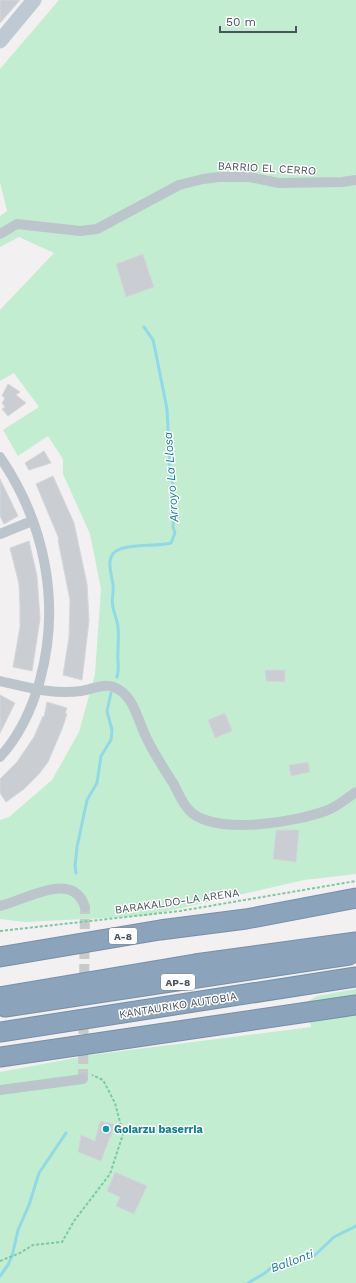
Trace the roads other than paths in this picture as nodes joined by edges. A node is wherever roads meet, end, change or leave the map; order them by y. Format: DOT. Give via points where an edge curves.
graph roads {
  1 [pos="34,0"];
  2 [pos="0,40"];
  3 [pos="356,180"];
  4 [pos="0,234"];
  5 [pos="0,457"];
  6 [pos="32,521"];
  7 [pos="0,534"];
  8 [pos="0,681"];
  9 [pos="38,689"];
  10 [pos="0,757"];
  11 [pos="356,792"];
  12 [pos="356,898"];
  13 [pos="0,906"];
  14 [pos="85,907"];
  15 [pos="356,911"];
  16 [pos="246,919"];
  17 [pos="356,937"];
  18 [pos="356,942"];
  19 [pos="295,950"];
  20 [pos="356,954"];
  21 [pos="0,957"];
  22 [pos="356,977"];
  23 [pos="0,996"];
  24 [pos="356,1005"];
  25 [pos="0,1008"];
  26 [pos="0,1032"];
  27 [pos="0,1057"];
  28 [pos="83,1079"];
  29 [pos="0,1090"];
  1 -- 2 [label="street"];
  3 -- 4 [label="street, BARRIO EL CERRO" via="279,183 249,177 203,179 179,185 98,229 80,231 17,224"];
  5 -- 6 [label="street"];
  6 -- 7 [label="street"];
  6 -- 9 [label="street" via="48,575 50,607 49,639"];
  8 -- 9 [label="street"];
  9 -- 10 [label="street" via="23,725 12,744"];
  9 -- 11 [label="street" via="64,692 109,685 121,691 134,708 147,740 182,802 193,814 212,821 233,825 257,824 313,815 330,809"];
  12 -- 16 [label="highway"];
  13 -- 14 [label="street" via="56,888 68,888 76,891"];
  15 -- 16 [label="highway, A-8"];
  16 -- 21 [label="highway, A-8" via="152,931"];
  17 -- 19 [label="highway"];
  18 -- 19 [label="highway"];
  19 -- 23 [label="highway"];
  20 -- 25 [label="highway, AP-8"];
  22 -- 26 [label="highway, KANTAURIKO AUTOBIA"];
  24 -- 27 [label="highway"];
  28 -- 29 [label="street"];
}
